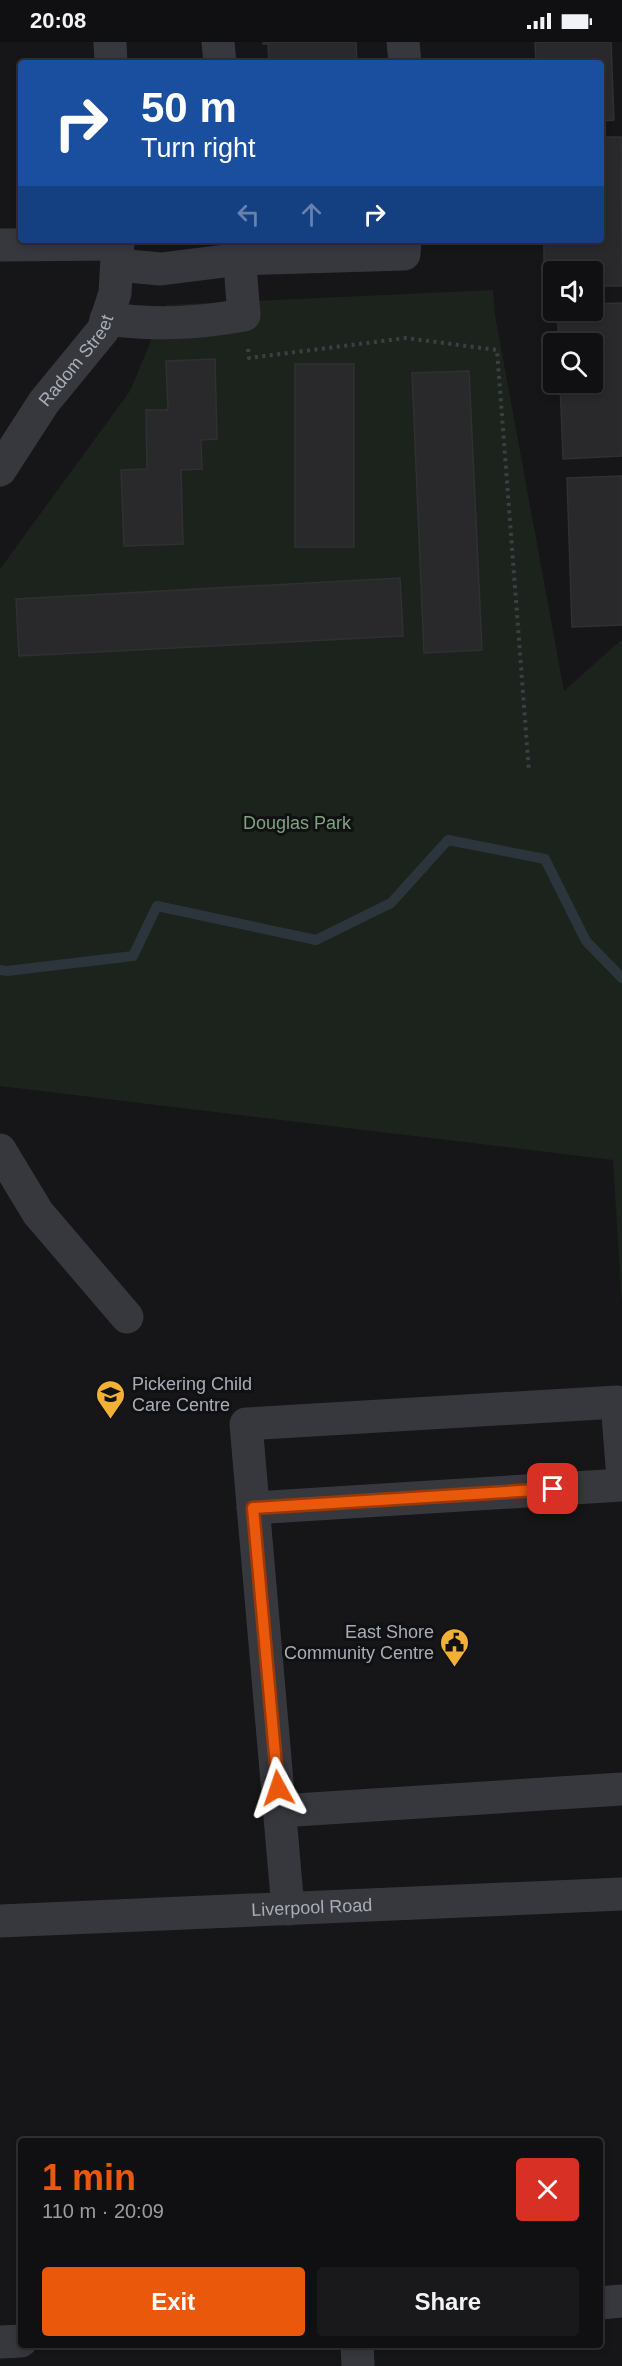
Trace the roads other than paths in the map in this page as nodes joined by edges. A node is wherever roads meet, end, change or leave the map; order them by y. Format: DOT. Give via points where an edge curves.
graph roads {
  1 [pos="110,42"];
  2 [pos="218,42"];
  3 [pos="403,42"];
  4 [pos="111,60"];
  5 [pos="220,60"];
  6 [pos="405,60"];
  7 [pos="405,243"];
  8 [pos="0,245"];
  9 [pos="118,249"];
  10 [pos="239,250"];
  11 [pos="106,319"];
  12 [pos="0,470"];
  13 [pos="0,1150"];
  14 [pos="128,1317"];
  15 [pos="622,1467"];
  16 [pos="622,1485"];
  17 [pos="253,1508"];
  18 [pos="622,1789"];
  19 [pos="280,1811"];
  20 [pos="622,1894"];
  21 [pos="288,1909"];
  22 [pos="0,1921"];
  23 [pos="622,2301"];
  24 [pos="603,2303"];
  25 [pos="18,2341"];
  26 [pos="0,2342"];
  27 [pos="357,2348"];
  28 [pos="358,2366"];
  1 -- 4 [label="street"];
  2 -- 5 [label="street"];
  3 -- 6 [label="street"];
  7 -- 10 [label="street" via="404,254"];
  8 -- 9 [label="street"];
  9 -- 10 [label="street" via="161,269"];
  9 -- 11 [label="street, Radom Street" via="115,293"];
  10 -- 11 [label="street" via="244,315 151,324"];
  11 -- 12 [label="street, Radom Street" via="103,330 44,402"];
  13 -- 14 [label="street" via="38,1213"];
  15 -- 17 [label="street" via="617,1402 246,1424"];
  16 -- 17 [label="street"];
  17 -- 19 [label="street"];
  18 -- 19 [label="street"];
  19 -- 21 [label="street"];
  20 -- 21 [label="street, Liverpool Road"];
  21 -- 22 [label="street, Liverpool Road"];
  23 -- 24 [label="street"];
  25 -- 26 [label="street"];
  27 -- 28 [label="street"];
}
